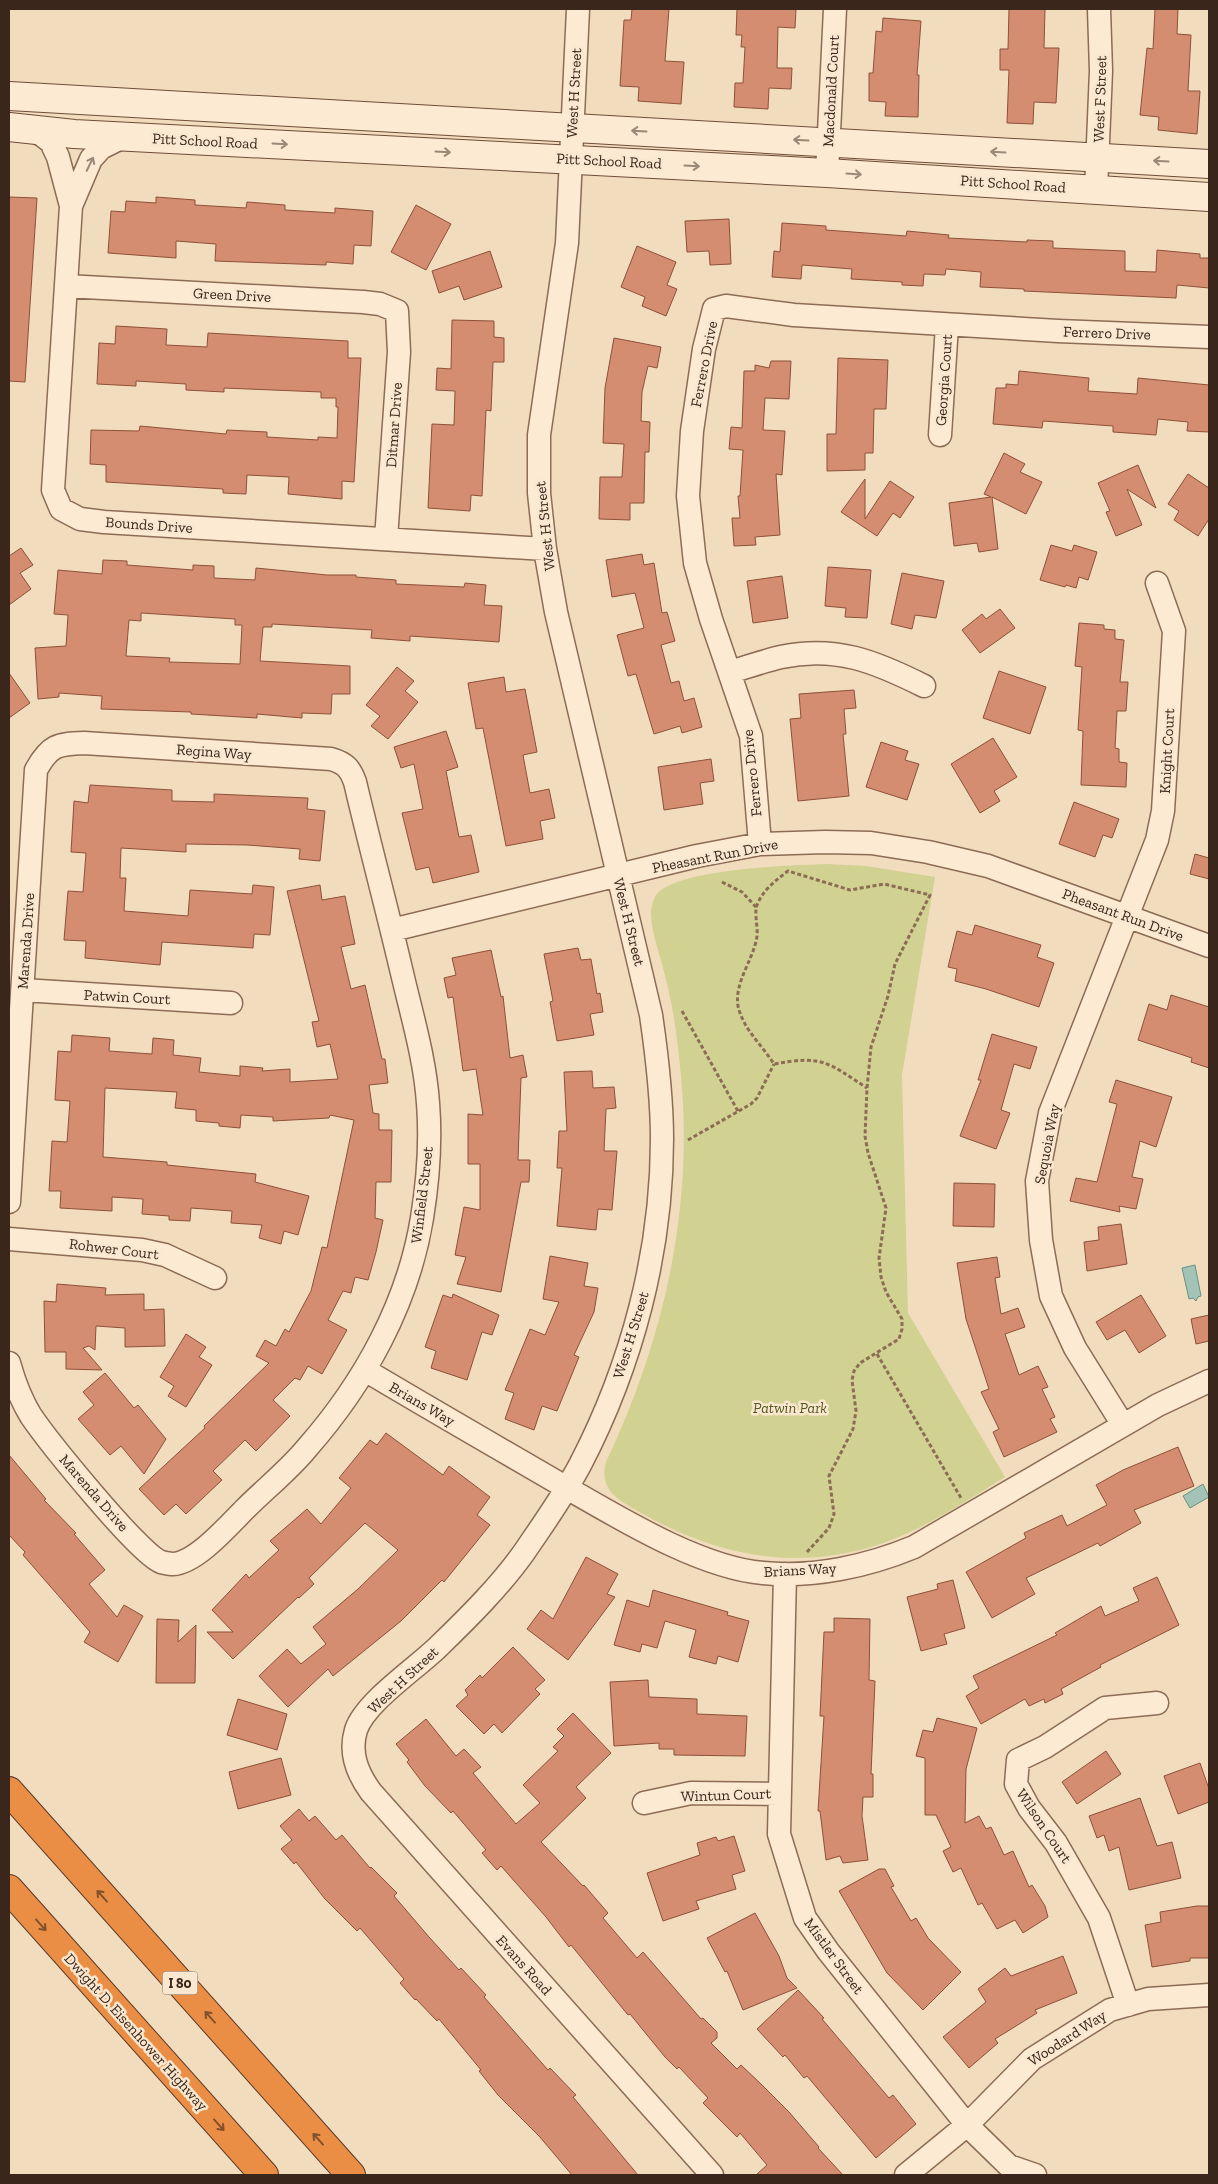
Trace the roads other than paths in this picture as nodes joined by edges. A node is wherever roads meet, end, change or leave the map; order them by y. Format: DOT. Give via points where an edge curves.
graph roads {
  1 [pos="578,9"];
  2 [pos="835,9"];
  3 [pos="1099,9"];
  4 [pos="9,96"];
  5 [pos="572,127"];
  6 [pos="22,129"];
  7 [pos="123,137"];
  8 [pos="828,142"];
  9 [pos="1098,158"];
  10 [pos="571,160"];
  11 [pos="1209,164"];
  12 [pos="828,173"];
  13 [pos="1096,190"];
  14 [pos="1209,197"];
  15 [pos="72,206"];
  16 [pos="66,286"];
  17 [pos="397,311"];
  18 [pos="947,325"];
  19 [pos="1209,337"];
  20 [pos="940,435"];
  21 [pos="386,539"];
  22 [pos="545,549"];
  23 [pos="1156,583"];
  24 [pos="730,672"];
  25 [pos="924,686"];
  26 [pos="84,743"];
  27 [pos="344,763"];
  28 [pos="760,844"];
  29 [pos="617,874"];
  30 [pos="1127,916"];
  31 [pos="392,930"];
  32 [pos="1209,946"];
  33 [pos="22,990"];
  34 [pos="230,1003"];
  35 [pos="9,1202"];
  36 [pos="9,1239"];
  37 [pos="215,1278"];
  38 [pos="9,1363"];
  39 [pos="365,1370"];
  40 [pos="1209,1381"];
  41 [pos="1122,1425"];
  42 [pos="567,1487"];
  43 [pos="214,1540"];
  44 [pos="785,1574"];
  45 [pos="1158,1703"];
  46 [pos="352,1745"];
  47 [pos="9,1791"];
  48 [pos="778,1794"];
  49 [pos="644,1804"];
  50 [pos="9,1888"];
  51 [pos="1209,1995"];
  52 [pos="1128,2005"];
  53 [pos="967,2126"];
  54 [pos="264,2175"];
  55 [pos="351,2175"];
  56 [pos="712,2175"];
  57 [pos="906,2175"];
  58 [pos="1034,2175"];
  1 -- 5 [label="street, West H Street"];
  2 -- 8 [label="street, Macdonald Court"];
  3 -- 9 [label="street, West F Street" via="1102,71"];
  4 -- 5 [label="main road, Pitt School Road"];
  8 -- 5 [label="main road, Pitt School Road, one-way"];
  5 -- 10 [label="street, West H Street"];
  6 -- 7 [label="main road, Pitt School Road"];
  6 -- 15 [label="street, Bounds Drive" via="51,142"];
  7 -- 10 [label="main road, Pitt School Road, one-way"];
  15 -- 7 [label="street, Bounds Drive, one-way" via="91,159 101,148"];
  9 -- 8 [label="main road, Pitt School Road, one-way"];
  8 -- 12 [label="street, Macdonald Court"];
  11 -- 9 [label="main road, Pitt School Road, one-way"];
  9 -- 13 [label="street, West F Street"];
  10 -- 12 [label="main road, Pitt School Road, one-way"];
  10 -- 22 [label="street, West H Street" via="567,243 539,435 539,493"];
  12 -- 13 [label="main road, Pitt School Road, one-way"];
  13 -- 14 [label="main road, Pitt School Road"];
  15 -- 16 [label="street, Bounds Drive"];
  16 -- 17 [label="street, Green Drive" via="363,302"];
  16 -- 21 [label="street, Bounds Drive" via="53,490 60,509 80,519 104,522"];
  17 -- 21 [label="street, Ditmar Drive" via="399,352"];
  18 -- 19 [label="street, Ferrero Drive"];
  18 -- 20 [label="street, Georgia Court"];
  18 -- 24 [label="street, Ferrero Drive" via="794,316 726,306 714,309 704,349 693,422 688,496 695,563"];
  21 -- 22 [label="street, Bounds Drive"];
  22 -- 29 [label="street, West H Street" via="556,612"];
  23 -- 30 [label="street, Knight Court" via="1174,631 1163,811 1157,840"];
  24 -- 25 [label="street" via="782,657 817,653 848,655 884,666"];
  24 -- 28 [label="street, Ferrero Drive" via="751,736"];
  26 -- 27 [label="street, Regina Way" via="330,759"];
  26 -- 33 [label="street, Marenda Drive" via="59,744 45,753 36,770"];
  27 -- 31 [label="street, Winfield Street" via="355,782"];
  28 -- 29 [label="street, Pheasant Run Drive"];
  28 -- 30 [label="street, Pheasant Run Drive" via="871,843 928,852 988,866"];
  29 -- 31 [label="street, Pheasant Run Drive"];
  29 -- 42 [label="street, West H Street" via="651,1016 660,1079 662,1139 659,1195 654,1247 628,1351 593,1437"];
  30 -- 32 [label="street, Pheasant Run Drive"];
  30 -- 41 [label="street, Sequoia Way" via="1050,1113 1037,1181 1041,1240 1051,1296 1074,1348"];
  31 -- 39 [label="street, Winfield Street" via="422,1057 428,1104 429,1157 422,1219 410,1270 389,1323"];
  33 -- 34 [label="street, Patwin Court"];
  33 -- 35 [label="street, Marenda Drive"];
  36 -- 37 [label="street, Rohwer Court" via="142,1250 165,1255"];
  38 -- 43 [label="street, Marenda Drive" via="29,1413 53,1447 140,1546 160,1562 175,1564"];
  39 -- 42 [label="street, Brians Way"];
  39 -- 43 [label="street, Winfield Street" via="345,1403 305,1450"];
  40 -- 41 [label="street, Brians Way"];
  41 -- 44 [label="street, Brians Way" via="914,1547 871,1563"];
  42 -- 44 [label="street, Brians Way" via="660,1539 710,1561 762,1573"];
  42 -- 46 [label="street, West H Street" via="523,1554 493,1590 439,1647 366,1713"];
  44 -- 48 [label="street, Mistler Street"];
  45 -- 52 [label="street, Wilson Court" via="1105,1708 1045,1747 1018,1760 1016,1784 1029,1808 1056,1843 1095,1910"];
  46 -- 56 [label="street, Evans Road" via="361,1778 371,1792"];
  55 -- 47 [label="highway, I 80, one-way"];
  48 -- 49 [label="street, Wintun Court" via="691,1793"];
  48 -- 53 [label="street, Mistler Street" via="779,1834 805,1918"];
  50 -- 54 [label="highway, Dwight D. Eisenhower Highway, one-way"];
  51 -- 52 [label="street, Woodard Way" via="1148,1999"];
  52 -- 53 [label="street, Woodard Way" via="1110,2010 1032,2058"];
  53 -- 57 [label="street, Woodard Way"];
  53 -- 58 [label="street, Mistler Street" via="1009,2166"];
}
